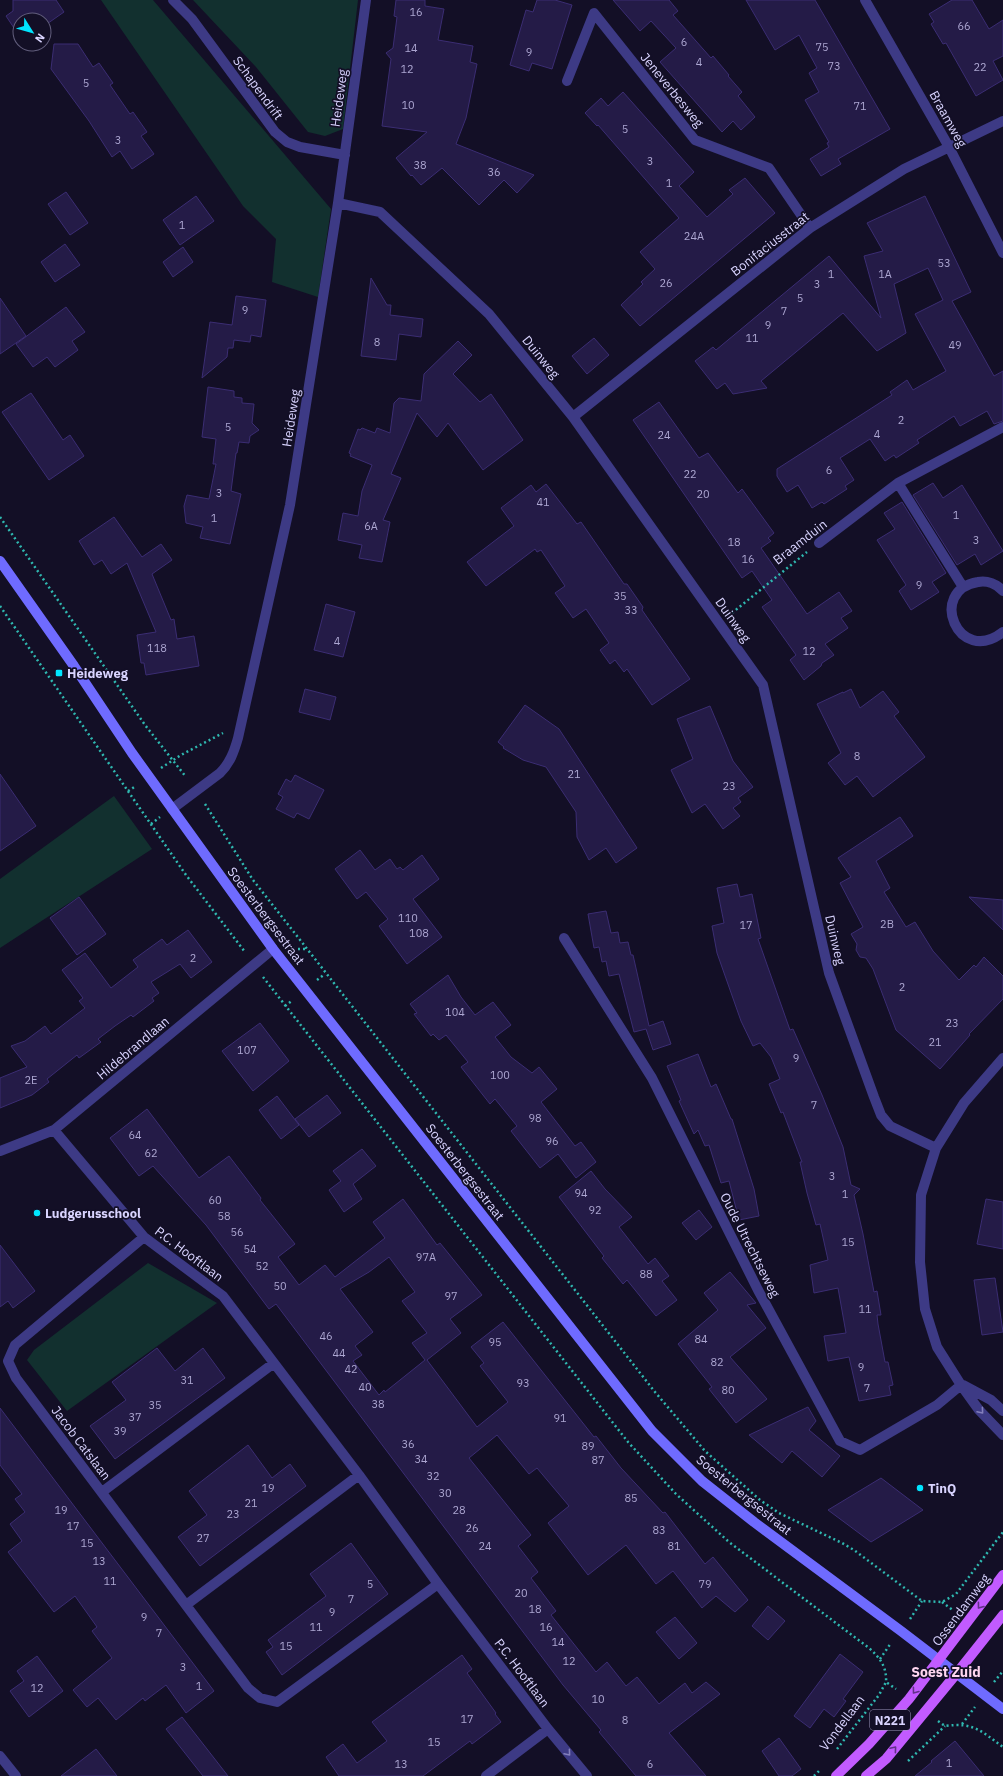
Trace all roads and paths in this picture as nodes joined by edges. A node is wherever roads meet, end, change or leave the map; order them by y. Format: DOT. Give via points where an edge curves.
graph roads {
  1 [pos="173,0"];
  2 [pos="366,0"];
  3 [pos="865,0"];
  4 [pos="567,81"];
  5 [pos="1003,120"];
  6 [pos="949,147"];
  7 [pos="345,155"];
  8 [pos="338,203"];
  9 [pos="810,228"];
  10 [pos="1003,253"];
  11 [pos="573,417"];
  12 [pos="1003,427"];
  13 [pos="898,483"];
  14 [pos="0,517"];
  15 [pos="819,543"];
  16 [pos="0,562"];
  17 [pos="963,587"];
  18 [pos="1003,591"];
  19 [pos="720,625"];
  20 [pos="1003,632"];
  21 [pos="242,723"];
  22 [pos="173,760"];
  23 [pos="196,791"];
  24 [pos="172,809"];
  25 [pos="564,938"];
  26 [pos="273,949"];
  27 [pos="1003,1058"];
  28 [pos="54,1130"];
  29 [pos="936,1148"];
  30 [pos="0,1151"];
  31 [pos="144,1237"];
  32 [pos="274,1363"];
  33 [pos="961,1385"];
  34 [pos="1003,1411"];
  35 [pos="1003,1435"];
  36 [pos="359,1475"];
  37 [pos="102,1492"];
  38 [pos="1003,1532"];
  39 [pos="1003,1575"];
  40 [pos="438,1584"];
  41 [pos="186,1605"];
  42 [pos="1003,1615"];
  43 [pos="939,1660"];
  44 [pos="957,1673"];
  45 [pos="886,1682"];
  46 [pos="1003,1709"];
  47 [pos="962,1724"];
  48 [pos="945,1726"];
  49 [pos="548,1729"];
  50 [pos="1003,1748"];
  51 [pos="835,1752"];
  52 [pos="0,1756"];
  53 [pos="905,1764"];
  54 [pos="822,1768"];
  55 [pos="16,1776"];
  56 [pos="486,1776"];
  57 [pos="587,1776"];
  58 [pos="814,1776"];
  59 [pos="836,1776"];
  60 [pos="866,1776"];
  1 -- 7 [label="street, Schapendrift" via="192,19 275,132 287,142 300,147"];
  2 -- 7 [label="street, Heideweg"];
  3 -- 6 [label="street, Braamweg"];
  4 -- 9 [label="street, Jeneverbesweg" via="594,13 695,140 769,168"];
  5 -- 6 [label="street, Bonifaciusstraat"];
  6 -- 9 [label="street, Bonifaciusstraat" via="904,169"];
  6 -- 10 [label="street, Braamweg"];
  7 -- 8 [label="street, Heideweg"];
  8 -- 11 [label="street, Duinweg" via="380,212 489,314"];
  8 -- 21 [label="street, Heideweg" via="290,505"];
  9 -- 11 [label="street, Bonifaciusstraat"];
  11 -- 19 [label="street, Duinweg"];
  12 -- 13 [label="street, Braamduin"];
  13 -- 15 [label="street, Braamduin"];
  13 -- 17 [label="street"];
  14 -- 22 [label="path" via="145,725"];
  15 -- 19 [label="path, Braamduin"];
  16 -- 24 [label="main road, Soesterbergsestraat"];
  17 -- 18 [label="street" via="982,581 991,583"];
  17 -- 20 [label="street" via="956,594 951,614 959,632 967,638 987,641"];
  19 -- 29 [label="street, Duinweg" via="763,685 830,973 881,1115 890,1126"];
  21 -- 22 [label="path"];
  21 -- 23 [label="street, Heideweg" via="232,758"];
  22 -- 23 [label="path"];
  23 -- 24 [label="street, Heideweg"];
  23 -- 38 [label="path" via="253,880 325,974 655,1392 705,1451 760,1500 779,1513 854,1550 922,1601 942,1602 956,1594"];
  24 -- 26 [label="main road, Soesterbergsestraat"];
  25 -- 33 [label="street, Oude Utrechtseweg" via="652,1078 758,1290 840,1441 860,1450 937,1405"];
  26 -- 28 [label="street, Hildebrandlaan"];
  26 -- 43 [label="main road, Soesterbergsestraat" via="652,1431 702,1481 748,1518"];
  27 -- 29 [label="street" via="964,1103"];
  28 -- 30 [label="street, Hildebrandlaan"];
  28 -- 31 [label="street, P.C. Hooftlaan"];
  29 -- 33 [label="street" via="921,1195 920,1262 925,1309 937,1347"];
  31 -- 32 [label="street, P.C. Hooftlaan" via="223,1296"];
  31 -- 37 [label="street, Jacob Catslaan" via="15,1345 8,1361 16,1378"];
  32 -- 36 [label="street, P.C. Hooftlaan"];
  32 -- 37 [label="street"];
  33 -- 34 [label="street" via="991,1400"];
  33 -- 35 [label="street, one-way" via="979,1410"];
  36 -- 40 [label="street, P.C. Hooftlaan"];
  36 -- 41 [label="street"];
  37 -- 41 [label="street, Jacob Catslaan"];
  39 -- 43 [label="main road, Ossendamweg / N221, one-way"];
  40 -- 41 [label="street, Jacob Catslaan" via="277,1702 260,1698 248,1688"];
  40 -- 49 [label="street, P.C. Hooftlaan"];
  42 -- 44 [label="main road, N221"];
  43 -- 44 [label="main road, Soesterbergsestraat"];
  43 -- 59 [label="main road, N221, one-way" via="909,1699"];
  44 -- 46 [label="main road, Soesterbergsestraat"];
  60 -- 44 [label="main road, N221, one-way" via="886,1759"];
  45 -- 51 [label="path, Vondellaan"];
  47 -- 50 [label="path" via="977,1728"];
  48 -- 53 [label="path"];
  49 -- 56 [label="street"];
  49 -- 57 [label="street, P.C. Hooftlaan, one-way"];
  52 -- 55 [label="street"];
  54 -- 58 [label="path, Vondellaan"];
}
